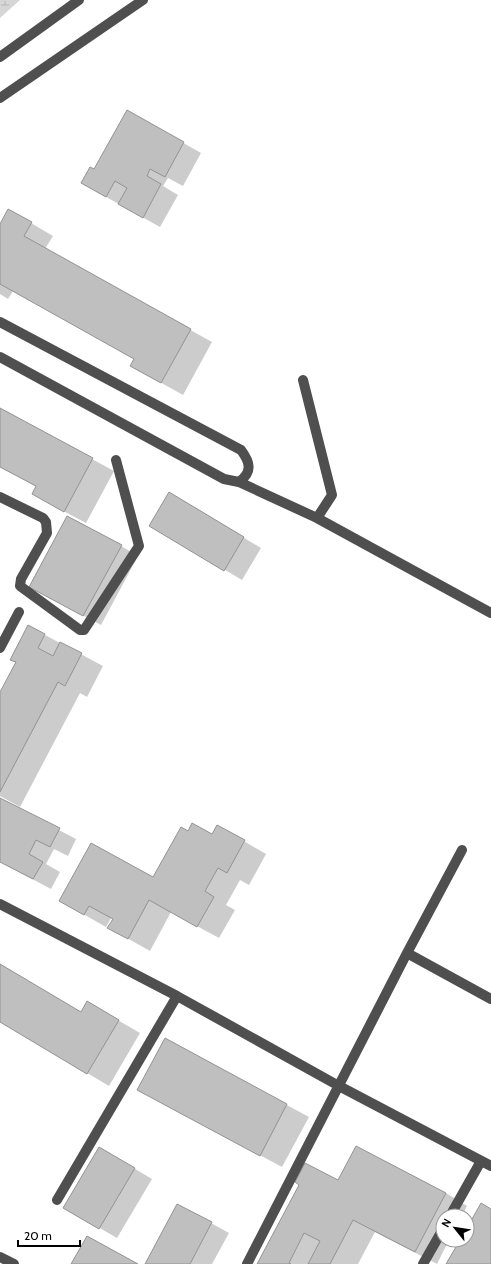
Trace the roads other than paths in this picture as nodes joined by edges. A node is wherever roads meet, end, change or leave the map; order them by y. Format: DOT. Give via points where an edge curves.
graph roads {
  1 [pos="79,0"];
  2 [pos="142,0"];
  3 [pos="0,57"];
  4 [pos="0,98"];
  5 [pos="0,322"];
  6 [pos="0,357"];
  7 [pos="304,380"];
  8 [pos="116,460"];
  9 [pos="239,482"];
  10 [pos="0,497"];
  11 [pos="317,518"];
  12 [pos="18,612"];
  13 [pos="491,613"];
  14 [pos="0,648"];
  15 [pos="462,850"];
  16 [pos="0,904"];
  17 [pos="407,953"];
  18 [pos="177,996"];
  19 [pos="491,999"];
  20 [pos="338,1086"];
  21 [pos="481,1161"];
  22 [pos="491,1166"];
  23 [pos="57,1200"];
  24 [pos="455,1208"];
  25 [pos="435,1243"];
  26 [pos="0,1256"];
  27 [pos="14,1264"];
  28 [pos="247,1264"];
  29 [pos="423,1264"];
  1 -- 3 [label="street"];
  2 -- 4 [label="street"];
  5 -- 9 [label="street" via="241,450 250,467 246,477"];
  6 -- 9 [label="street" via="224,479"];
  7 -- 11 [label="street" via="332,495"];
  8 -- 10 [label="street" via="139,546 84,630 80,630 20,586 21,579 47,533 46,522 43,518"];
  9 -- 11 [label="street"];
  11 -- 13 [label="street"];
  12 -- 14 [label="street"];
  15 -- 17 [label="street"];
  16 -- 18 [label="street"];
  17 -- 19 [label="street"];
  17 -- 20 [label="street"];
  18 -- 20 [label="street"];
  18 -- 23 [label="street"];
  20 -- 21 [label="street"];
  20 -- 28 [label="street"];
  21 -- 22 [label="street"];
  21 -- 24 [label="street"];
  25 -- 29 [label="street"];
  26 -- 27 [label="street"];
}
